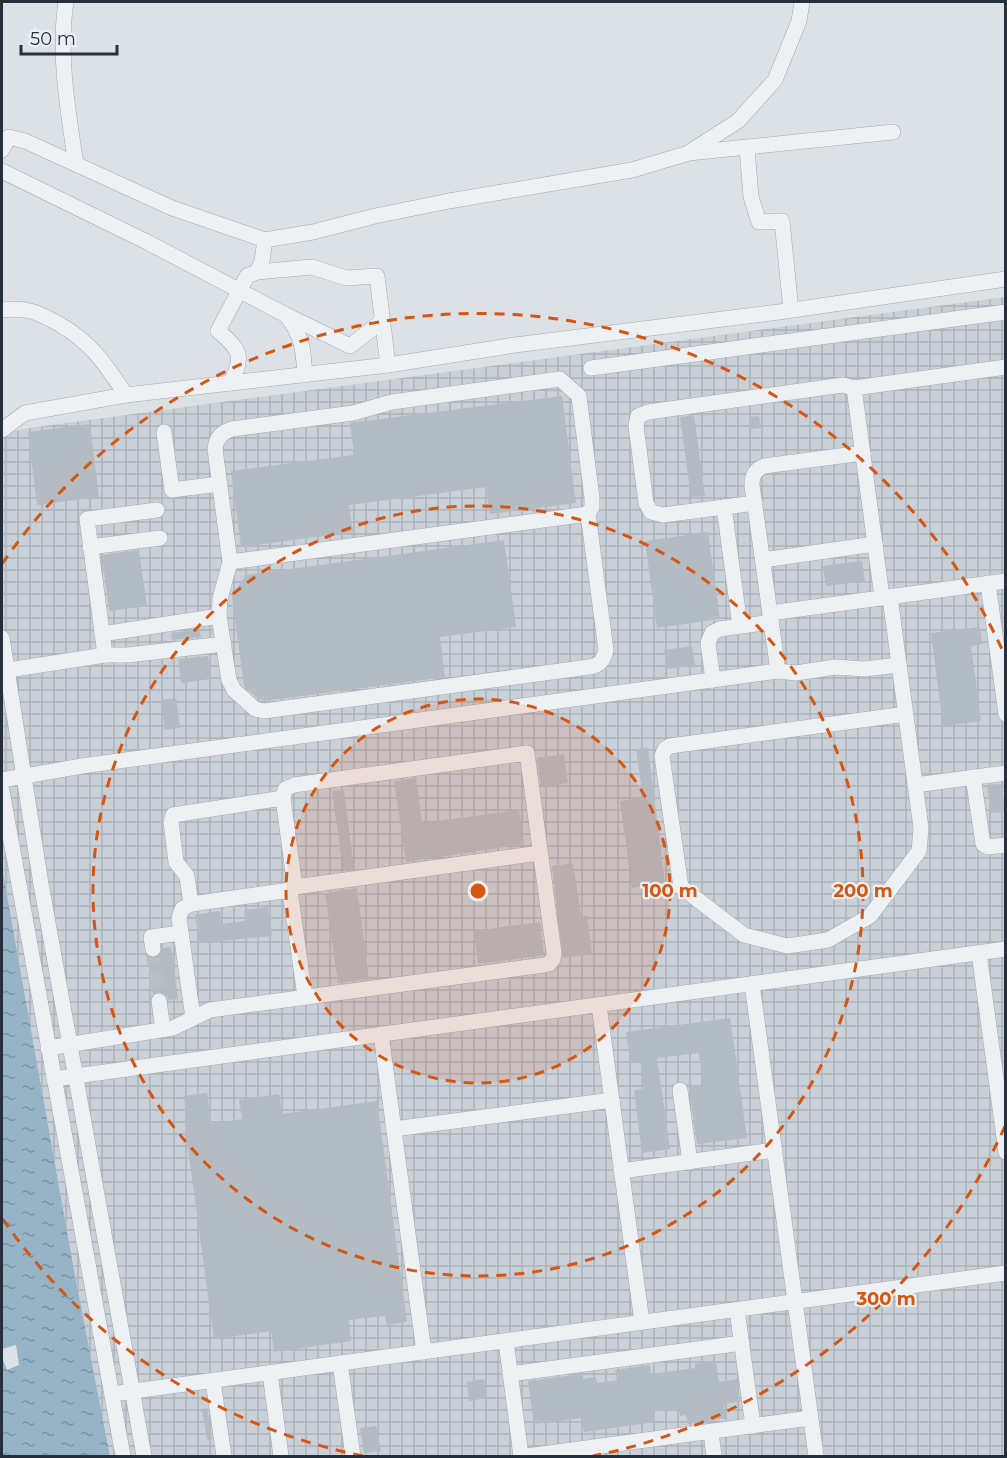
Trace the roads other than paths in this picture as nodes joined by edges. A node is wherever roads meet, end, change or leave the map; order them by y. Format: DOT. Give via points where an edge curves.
graph roads {
  1 [pos="66,2"];
  2 [pos="802,2"];
  3 [pos="893,132"];
  4 [pos="747,148"];
  5 [pos="2,150"];
  6 [pos="689,153"];
  7 [pos="76,164"];
  8 [pos="2,171"];
  9 [pos="265,240"];
  10 [pos="257,272"];
  11 [pos="1005,279"];
  12 [pos="240,291"];
  13 [pos="2,310"];
  14 [pos="791,310"];
  15 [pos="1005,312"];
  16 [pos="286,315"];
  17 [pos="382,321"];
  18 [pos="239,355"];
  19 [pos="388,365"];
  20 [pos="1005,367"];
  21 [pos="591,368"];
  22 [pos="305,375"];
  23 [pos="259,380"];
  24 [pos="230,384"];
  25 [pos="854,388"];
  26 [pos="126,395"];
  27 [pos="2,430"];
  28 [pos="164,432"];
  29 [pos="863,453"];
  30 [pos="219,484"];
  31 [pos="755,503"];
  32 [pos="724,507"];
  33 [pos="157,510"];
  34 [pos="588,514"];
  35 [pos="160,538"];
  36 [pos="875,544"];
  37 [pos="90,547"];
  38 [pos="763,560"];
  39 [pos="230,562"];
  40 [pos="1005,581"];
  41 [pos="988,583"];
  42 [pos="886,597"];
  43 [pos="219,616"];
  44 [pos="770,617"];
  45 [pos="741,626"];
  46 [pos="102,634"];
  47 [pos="2,638"];
  48 [pos="225,644"];
  49 [pos="105,655"];
  50 [pos="1002,658"];
  51 [pos="899,665"];
  52 [pos="4,671"];
  53 [pos="778,671"];
  54 [pos="713,680"];
  55 [pos="906,714"];
  56 [pos="1005,714"];
  57 [pos="1005,773"];
  58 [pos="24,776"];
  59 [pos="973,777"];
  60 [pos="2,780"];
  61 [pos="915,785"];
  62 [pos="2,791"];
  63 [pos="283,798"];
  64 [pos="1005,845"];
  65 [pos="540,853"];
  66 [pos="292,888"];
  67 [pos="191,904"];
  68 [pos="181,933"];
  69 [pos="153,949"];
  70 [pos="1005,949"];
  71 [pos="979,953"];
  72 [pos="752,984"];
  73 [pos="305,998"];
  74 [pos="159,1001"];
  75 [pos="599,1005"];
  76 [pos="193,1018"];
  77 [pos="163,1029"];
  78 [pos="381,1034"];
  79 [pos="70,1045"];
  80 [pos="48,1048"];
  81 [pos="76,1076"];
  82 [pos="54,1079"];
  83 [pos="680,1090"];
  84 [pos="612,1100"];
  85 [pos="394,1129"];
  86 [pos="774,1150"];
  87 [pos="1005,1152"];
  88 [pos="690,1162"];
  89 [pos="621,1171"];
  90 [pos="1005,1273"];
  91 [pos="795,1302"];
  92 [pos="737,1310"];
  93 [pos="642,1322"];
  94 [pos="506,1341"];
  95 [pos="742,1343"];
  96 [pos="424,1352"];
  97 [pos="340,1363"];
  98 [pos="270,1373"];
  99 [pos="510,1374"];
  100 [pos="213,1381"];
  101 [pos="132,1392"];
  102 [pos="112,1394"];
  103 [pos="810,1418"];
  104 [pos="753,1426"];
  105 [pos="711,1432"];
  106 [pos="123,1456"];
  107 [pos="144,1456"];
  108 [pos="224,1456"];
  109 [pos="281,1456"];
  110 [pos="353,1456"];
  111 [pos="521,1456"];
  112 [pos="527,1456"];
  113 [pos="714,1456"];
  114 [pos="816,1456"];
  1 -- 7 [label="street" via="63,49"];
  2 -- 6 [label="street" via="799,21 775,80 738,121"];
  3 -- 4 [label="street"];
  4 -- 6 [label="street"];
  4 -- 14 [label="street" via="751,197 759,222 782,221"];
  5 -- 7 [label="street" via="9,137"];
  6 -- 9 [label="street" via="632,170 449,201"];
  7 -- 9 [label="street" via="172,208"];
  8 -- 12 [label="street"];
  9 -- 10 [label="street"];
  10 -- 12 [label="street" via="247,276"];
  10 -- 17 [label="street" via="312,267 346,278 376,276"];
  11 -- 14 [label="street"];
  12 -- 16 [label="street"];
  12 -- 18 [label="street" via="218,331 235,345"];
  13 -- 26 [label="street" via="37,311 79,335"];
  14 -- 19 [label="street"];
  15 -- 21 [label="street"];
  16 -- 17 [label="street" via="350,346"];
  16 -- 22 [label="street" via="299,333"];
  17 -- 19 [label="street"];
  18 -- 23 [label="street"];
  18 -- 24 [label="street"];
  19 -- 22 [label="street"];
  20 -- 25 [label="street"];
  22 -- 23 [label="street"];
  23 -- 24 [label="street"];
  24 -- 26 [label="street"];
  25 -- 29 [label="street"];
  25 -- 32 [label="street" via="843,385 640,414 636,426 649,510 660,515"];
  26 -- 27 [label="street" via="25,413"];
  28 -- 30 [label="street" via="172,490"];
  29 -- 31 [label="street" via="761,467 753,478"];
  29 -- 36 [label="street"];
  30 -- 34 [label="street" via="215,445 227,430 560,379 579,396 592,498"];
  30 -- 39 [label="street"];
  31 -- 32 [label="street"];
  31 -- 38 [label="street"];
  32 -- 45 [label="street"];
  33 -- 37 [label="street" via="87,519"];
  34 -- 39 [label="street"];
  34 -- 48 [label="street" via="606,650 603,660 594,666 262,711 231,685"];
  35 -- 37 [label="street"];
  36 -- 38 [label="street"];
  36 -- 42 [label="street"];
  37 -- 46 [label="street"];
  38 -- 44 [label="street"];
  39 -- 43 [label="street"];
  40 -- 41 [label="street"];
  41 -- 42 [label="street"];
  41 -- 50 [label="street"];
  42 -- 44 [label="street"];
  42 -- 51 [label="street"];
  43 -- 46 [label="street"];
  43 -- 48 [label="street"];
  44 -- 45 [label="street"];
  44 -- 53 [label="street"];
  45 -- 54 [label="street" via="710,635"];
  46 -- 49 [label="street"];
  47 -- 52 [label="street"];
  48 -- 49 [label="street"];
  49 -- 52 [label="street"];
  50 -- 56 [label="street"];
  51 -- 53 [label="street"];
  51 -- 55 [label="street"];
  52 -- 58 [label="street"];
  53 -- 54 [label="street"];
  54 -- 58 [label="street"];
  55 -- 61 [label="street"];
  55 -- 61 [label="street" via="667,747 662,756 680,885 744,935 787,946 829,940 869,917 919,851 921,830"];
  57 -- 59 [label="street"];
  58 -- 60 [label="street"];
  58 -- 79 [label="street"];
  59 -- 61 [label="street"];
  59 -- 64 [label="street" via="982,843 988,847"];
  62 -- 80 [label="street"];
  63 -- 65 [label="street" via="285,789 294,785 527,753"];
  63 -- 66 [label="street"];
  63 -- 67 [label="street" via="173,814 176,862 187,876"];
  65 -- 66 [label="street"];
  65 -- 73 [label="street" via="554,953 549,964"];
  66 -- 67 [label="street"];
  66 -- 73 [label="street"];
  67 -- 68 [label="street" via="180,911"];
  68 -- 69 [label="street" via="151,937"];
  68 -- 76 [label="street"];
  70 -- 71 [label="street"];
  71 -- 72 [label="street"];
  71 -- 87 [label="street"];
  72 -- 75 [label="street"];
  72 -- 86 [label="street"];
  73 -- 76 [label="street" via="210,1010"];
  74 -- 77 [label="street"];
  75 -- 78 [label="street"];
  75 -- 84 [label="street"];
  76 -- 77 [label="street"];
  77 -- 79 [label="street"];
  78 -- 81 [label="street"];
  78 -- 85 [label="street"];
  79 -- 80 [label="street"];
  79 -- 81 [label="street"];
  80 -- 82 [label="street"];
  81 -- 82 [label="street"];
  81 -- 101 [label="street"];
  82 -- 102 [label="street"];
  83 -- 88 [label="street"];
  84 -- 85 [label="street"];
  84 -- 89 [label="street"];
  85 -- 96 [label="street"];
  86 -- 88 [label="street"];
  86 -- 91 [label="street"];
  88 -- 89 [label="street"];
  89 -- 93 [label="street"];
  90 -- 91 [label="street"];
  91 -- 92 [label="street"];
  91 -- 103 [label="street"];
  92 -- 93 [label="street"];
  92 -- 95 [label="street"];
  93 -- 94 [label="street"];
  94 -- 96 [label="street"];
  94 -- 99 [label="street"];
  95 -- 99 [label="street"];
  95 -- 104 [label="street"];
  96 -- 97 [label="street"];
  97 -- 98 [label="street"];
  97 -- 110 [label="street"];
  98 -- 100 [label="street"];
  98 -- 109 [label="street"];
  99 -- 111 [label="street"];
  100 -- 101 [label="street"];
  100 -- 108 [label="street"];
  101 -- 102 [label="street"];
  101 -- 107 [label="street"];
  102 -- 106 [label="street"];
  103 -- 104 [label="street"];
  103 -- 114 [label="street"];
  104 -- 105 [label="street"];
  105 -- 112 [label="street"];
  105 -- 113 [label="street"];
}
